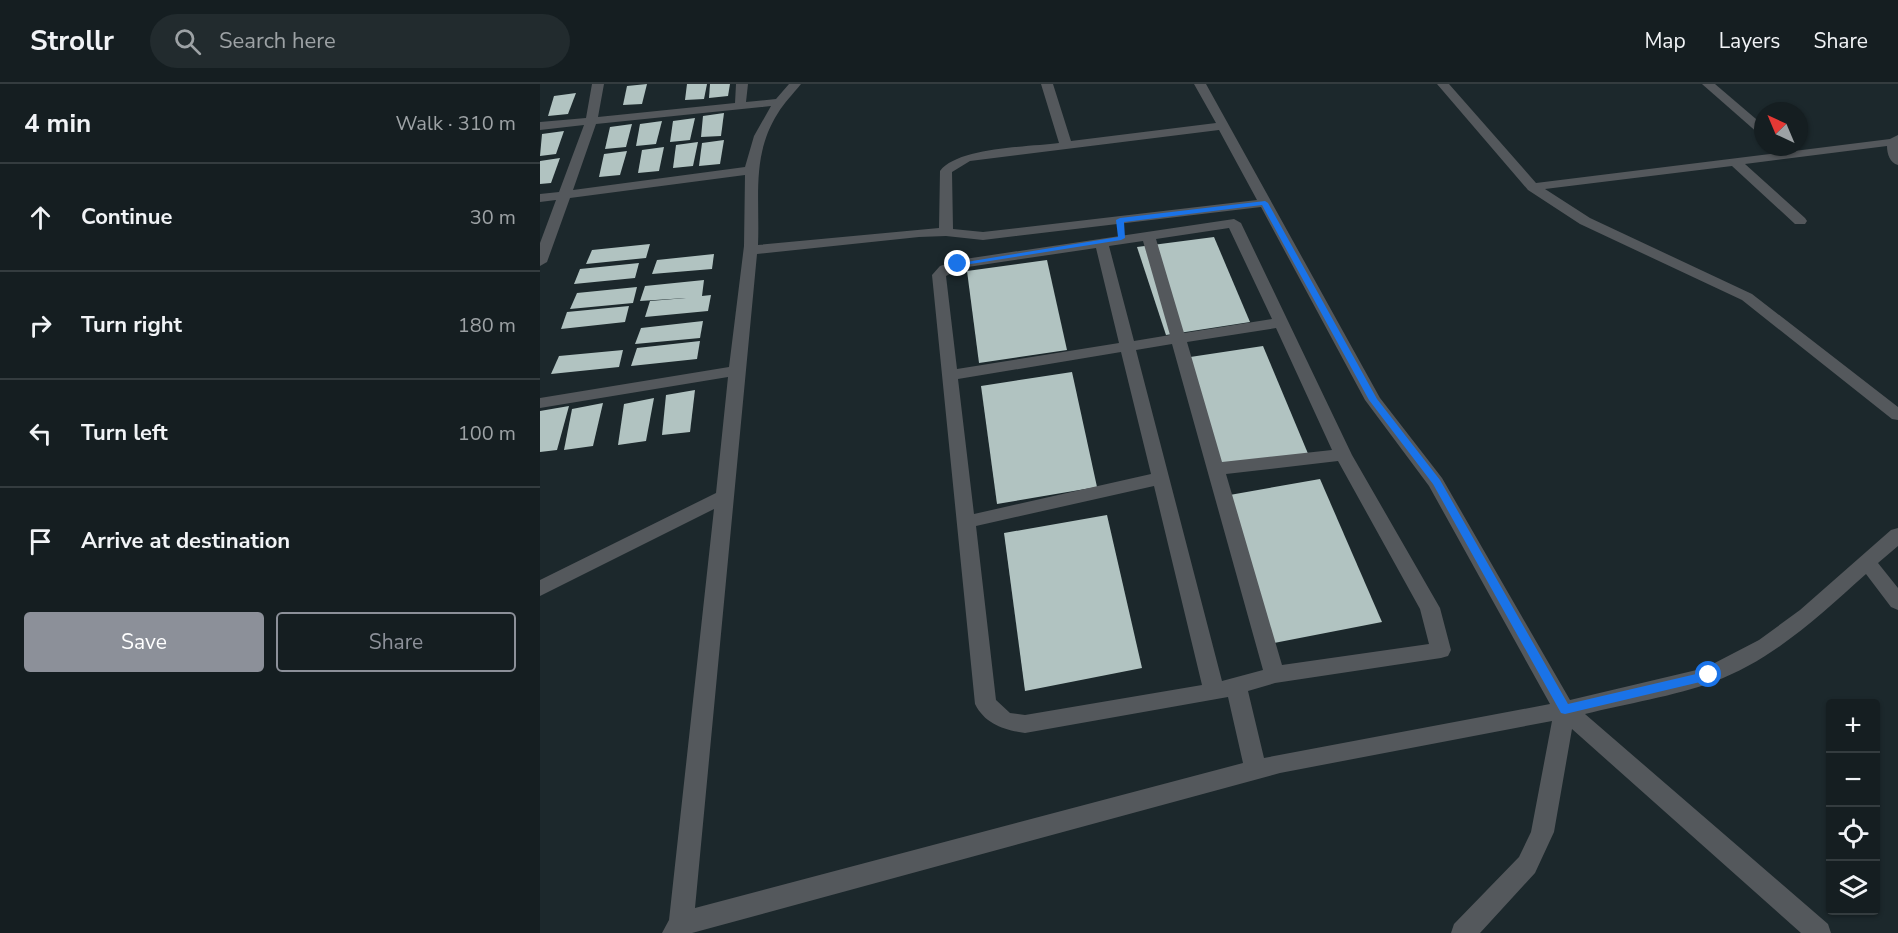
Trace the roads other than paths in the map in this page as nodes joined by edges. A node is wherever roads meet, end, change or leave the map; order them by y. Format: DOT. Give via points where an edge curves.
graph roads {
  1 [pos="598,84"];
  2 [pos="742,84"];
  3 [pos="795,84"];
  4 [pos="1047,84"];
  5 [pos="1200,84"];
  6 [pos="1443,84"];
  7 [pos="1708,84"];
  8 [pos="777,102"];
  9 [pos="740,107"];
  10 [pos="591,119"];
  11 [pos="1754,123"];
  12 [pos="540,126"];
  13 [pos="1224,126"];
  14 [pos="1895,141"];
  15 [pos="1066,145"];
  16 [pos="1808,148"];
  17 [pos="1757,156"];
  18 [pos="1734,161"];
  19 [pos="1898,161"];
  20 [pos="752,171"];
  21 [pos="1533,187"];
  22 [pos="563,195"];
  23 [pos="540,198"];
  24 [pos="1265,203"];
  25 [pos="1120,220"];
  26 [pos="1800,221"];
  27 [pos="946,232"];
  28 [pos="1148,234"];
  29 [pos="1121,238"];
  30 [pos="1101,241"];
  31 [pos="752,250"];
  32 [pos="540,262"];
  33 [pos="1282,322"];
  34 [pos="1178,338"];
  35 [pos="1126,347"];
  36 [pos="736,371"];
  37 [pos="950,375"];
  38 [pos="540,403"];
  39 [pos="1898,414"];
  40 [pos="1343,456"];
  41 [pos="1216,469"];
  42 [pos="1162,478"];
  43 [pos="724,496"];
  44 [pos="966,522"];
  45 [pos="1898,535"];
  46 [pos="1867,562"];
  47 [pos="540,589"];
  48 [pos="1898,602"];
  49 [pos="1275,675"];
  50 [pos="1236,684"];
  51 [pos="1214,692"];
  52 [pos="1565,710"];
  53 [pos="1256,770"];
  54 [pos="678,930"];
  55 [pos="1462,933"];
  56 [pos="1819,933"];
  1 -- 10 [label="street"];
  2 -- 9 [label="street"];
  3 -- 8 [label="street"];
  4 -- 15 [label="street"];
  5 -- 13 [label="street"];
  6 -- 21 [label="street"];
  7 -- 11 [label="street"];
  8 -- 9 [label="street"];
  8 -- 20 [label="street" via="760,135"];
  9 -- 10 [label="street"];
  10 -- 12 [label="street"];
  10 -- 22 [label="street"];
  13 -- 15 [label="street"];
  13 -- 24 [label="street"];
  14 -- 16 [label="street"];
  14 -- 19 [label="street" via="1893,152"];
  15 -- 27 [label="street" via="967,158 953,164 946,171"];
  17 -- 18 [label="street"];
  18 -- 21 [label="street"];
  18 -- 26 [label="street"];
  20 -- 22 [label="street"];
  20 -- 31 [label="street"];
  21 -- 39 [label="street" via="1585,221 1747,297"];
  22 -- 23 [label="street"];
  22 -- 32 [label="street"];
  24 -- 25 [label="street"];
  24 -- 52 [label="street" via="1373,400 1436,482"];
  25 -- 27 [label="street" via="983,236"];
  25 -- 29 [label="street"];
  27 -- 31 [label="street"];
  28 -- 29 [label="street"];
  28 -- 33 [label="street" via="1234,223"];
  28 -- 34 [label="street"];
  29 -- 30 [label="street"];
  30 -- 35 [label="street"];
  30 -- 37 [label="street" via="945,269 939,275"];
  31 -- 36 [label="street"];
  33 -- 34 [label="street"];
  33 -- 40 [label="street"];
  34 -- 35 [label="street"];
  34 -- 41 [label="street"];
  35 -- 37 [label="street"];
  35 -- 42 [label="street"];
  36 -- 38 [label="street"];
  36 -- 43 [label="street"];
  37 -- 44 [label="street"];
  40 -- 41 [label="street"];
  40 -- 49 [label="street" via="1430,608 1441,650"];
  41 -- 49 [label="street"];
  42 -- 44 [label="street"];
  42 -- 51 [label="street"];
  43 -- 47 [label="street"];
  43 -- 54 [label="street"];
  44 -- 51 [label="street" via="986,704 1005,721 1024,724"];
  45 -- 46 [label="street"];
  46 -- 48 [label="street"];
  46 -- 52 [label="street" via="1766,646 1709,675"];
  49 -- 50 [label="street"];
  50 -- 51 [label="street"];
  50 -- 53 [label="street"];
  52 -- 53 [label="street"];
  52 -- 55 [label="street" via="1542,832 1527,865"];
  52 -- 56 [label="street"];
  53 -- 54 [label="street"];
}
